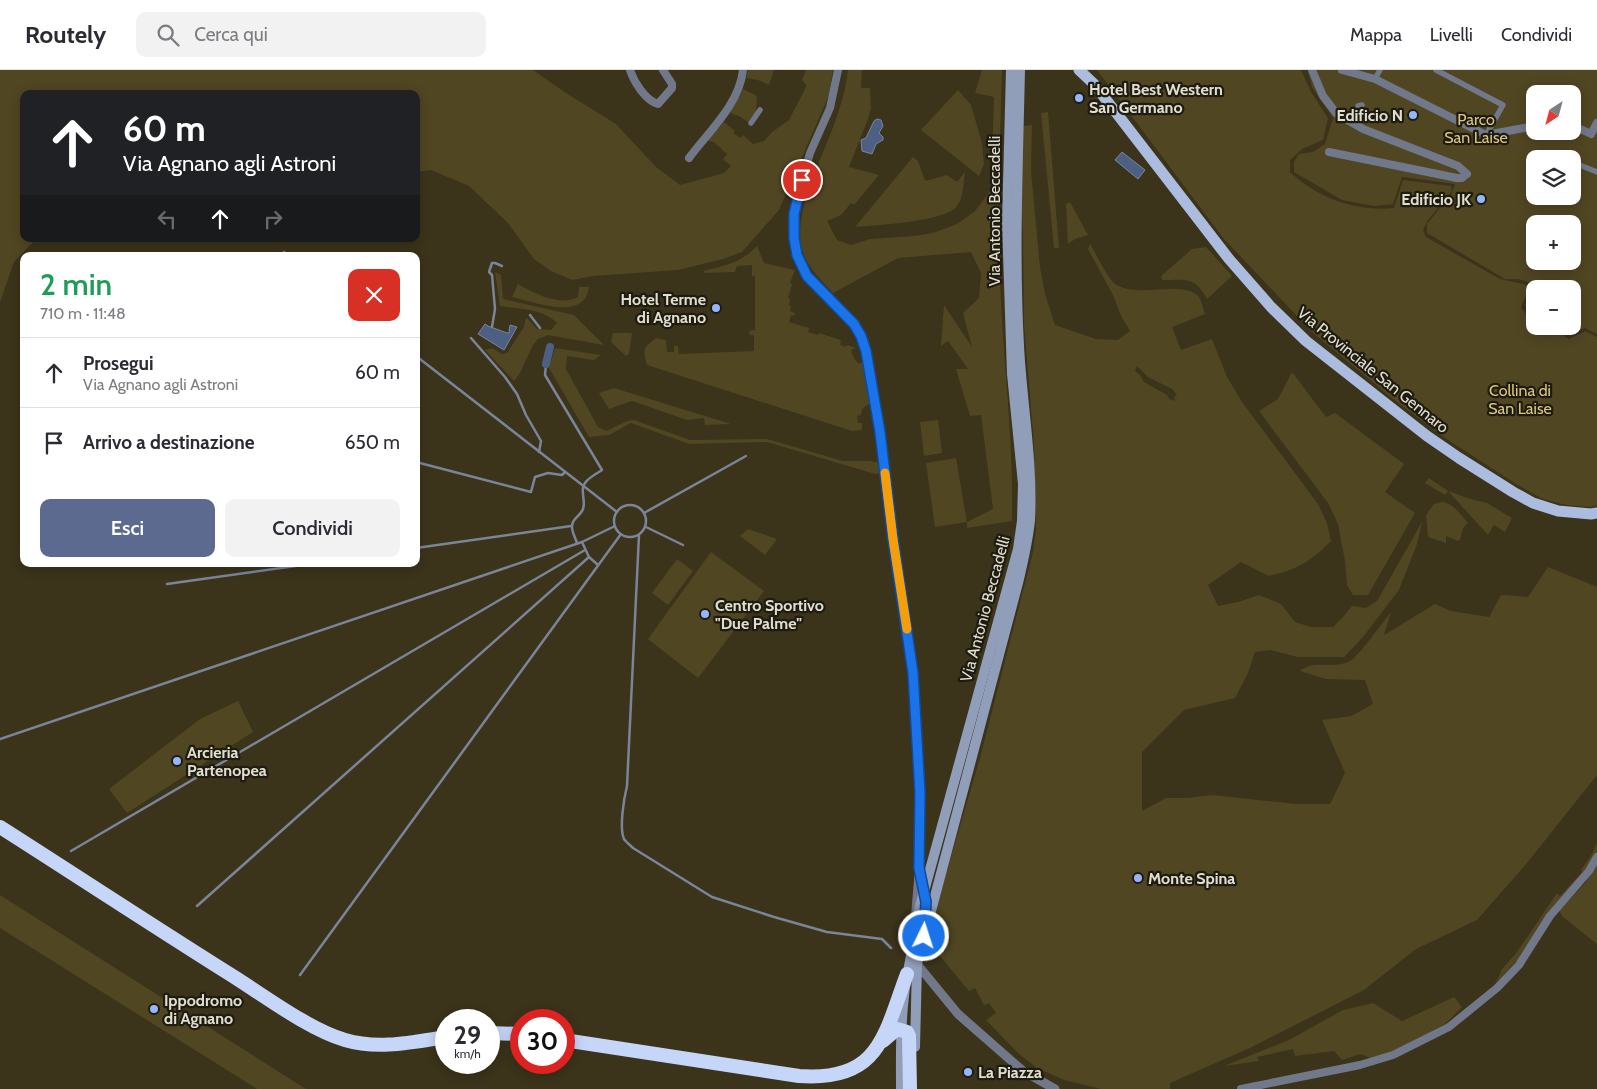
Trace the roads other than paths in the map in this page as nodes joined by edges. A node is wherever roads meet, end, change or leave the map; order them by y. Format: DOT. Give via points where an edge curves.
graph roads {
  1 [pos="630,70"];
  2 [pos="663,70"];
  3 [pos="743,70"];
  4 [pos="838,70"];
  5 [pos="1011,70"];
  6 [pos="1020,70"];
  7 [pos="1079,70"];
  8 [pos="1312,70"];
  9 [pos="1342,70"];
  10 [pos="1380,70"];
  11 [pos="1436,70"];
  12 [pos="1372,78"];
  13 [pos="1015,99"];
  14 [pos="760,110"];
  15 [pos="751,123"];
  16 [pos="1597,123"];
  17 [pos="1526,128"];
  18 [pos="1581,129"];
  19 [pos="1486,135"];
  20 [pos="1329,152"];
  21 [pos="688,158"];
  22 [pos="1581,166"];
  23 [pos="1597,172"];
  24 [pos="1597,513"];
  25 [pos="0,826"];
  26 [pos="1597,857"];
  27 [pos="919,868"];
  28 [pos="924,894"];
  29 [pos="914,928"];
  30 [pos="924,936"];
  31 [pos="911,966"];
  32 [pos="933,983"];
  33 [pos="916,990"];
  34 [pos="902,1029"];
  35 [pos="435,1039"];
  36 [pos="575,1042"];
  37 [pos="880,1044"];
  38 [pos="901,1089"];
  39 [pos="912,1089"];
  40 [pos="1055,1089"];
  41 [pos="1241,1089"];
  1 -- 2 [label="street" via="643,92 658,104 672,88"];
  3 -- 21 [label="street" via="730,106"];
  4 -- 27 [label="street" via="830,108 810,153 796,204 794,238 797,255 807,276 854,324 866,351 913,673 920,793"];
  5 -- 13 [label="main road, Via Antonio Beccadelli"];
  6 -- 13 [label="main road, Via Antonio Beccadelli"];
  7 -- 24 [label="main road, Via Provinciale San Gennaro" via="1094,84 1235,266 1306,341 1447,450 1516,494 1558,511"];
  8 -- 20 [label="street" via="1323,96 1344,118 1363,129 1458,166 1467,174 1457,178"];
  9 -- 12 [label="street"];
  10 -- 12 [label="street"];
  11 -- 19 [label="street" via="1503,105"];
  12 -- 19 [label="street"];
  13 -- 28 [label="main road, Via Antonio Beccadelli" via="1007,222 1012,374 1022,484 1022,521 1018,549"];
  13 -- 30 [label="main road, Via Antonio Beccadelli" via="1016,258 1030,489 1028,534 1018,583"];
  14 -- 15 [label="street"];
  16 -- 18 [label="street" via="1591,134"];
  17 -- 19 [label="street"];
  22 -- 23 [label="street"];
  25 -- 35 [label="highway" via="327,1034 347,1041 379,1045"];
  26 -- 41 [label="street" via="1550,916 1519,965 1497,988 1449,1027 1393,1055 1360,1065"];
  27 -- 28 [label="street"];
  27 -- 29 [label="street"];
  28 -- 29 [label="main road, Via Antonio Beccadelli"];
  28 -- 30 [label="street"];
  29 -- 31 [label="main road, Via Antonio Beccadelli"];
  30 -- 31 [label="main road, Via Antonio Beccadelli"];
  31 -- 32 [label="street"];
  31 -- 33 [label="main road"];
  31 -- 34 [label="main road"];
  31 -- 37 [label="highway"];
  32 -- 33 [label="street" via="921,982"];
  32 -- 40 [label="street" via="955,1012 1013,1064"];
  33 -- 39 [label="main road"];
  34 -- 37 [label="highway" via="894,1031"];
  34 -- 38 [label="main road"];
  34 -- 39 [label="highway" via="909,1036"];
  36 -- 37 [label="highway" via="813,1077 837,1075 857,1067"];
}
